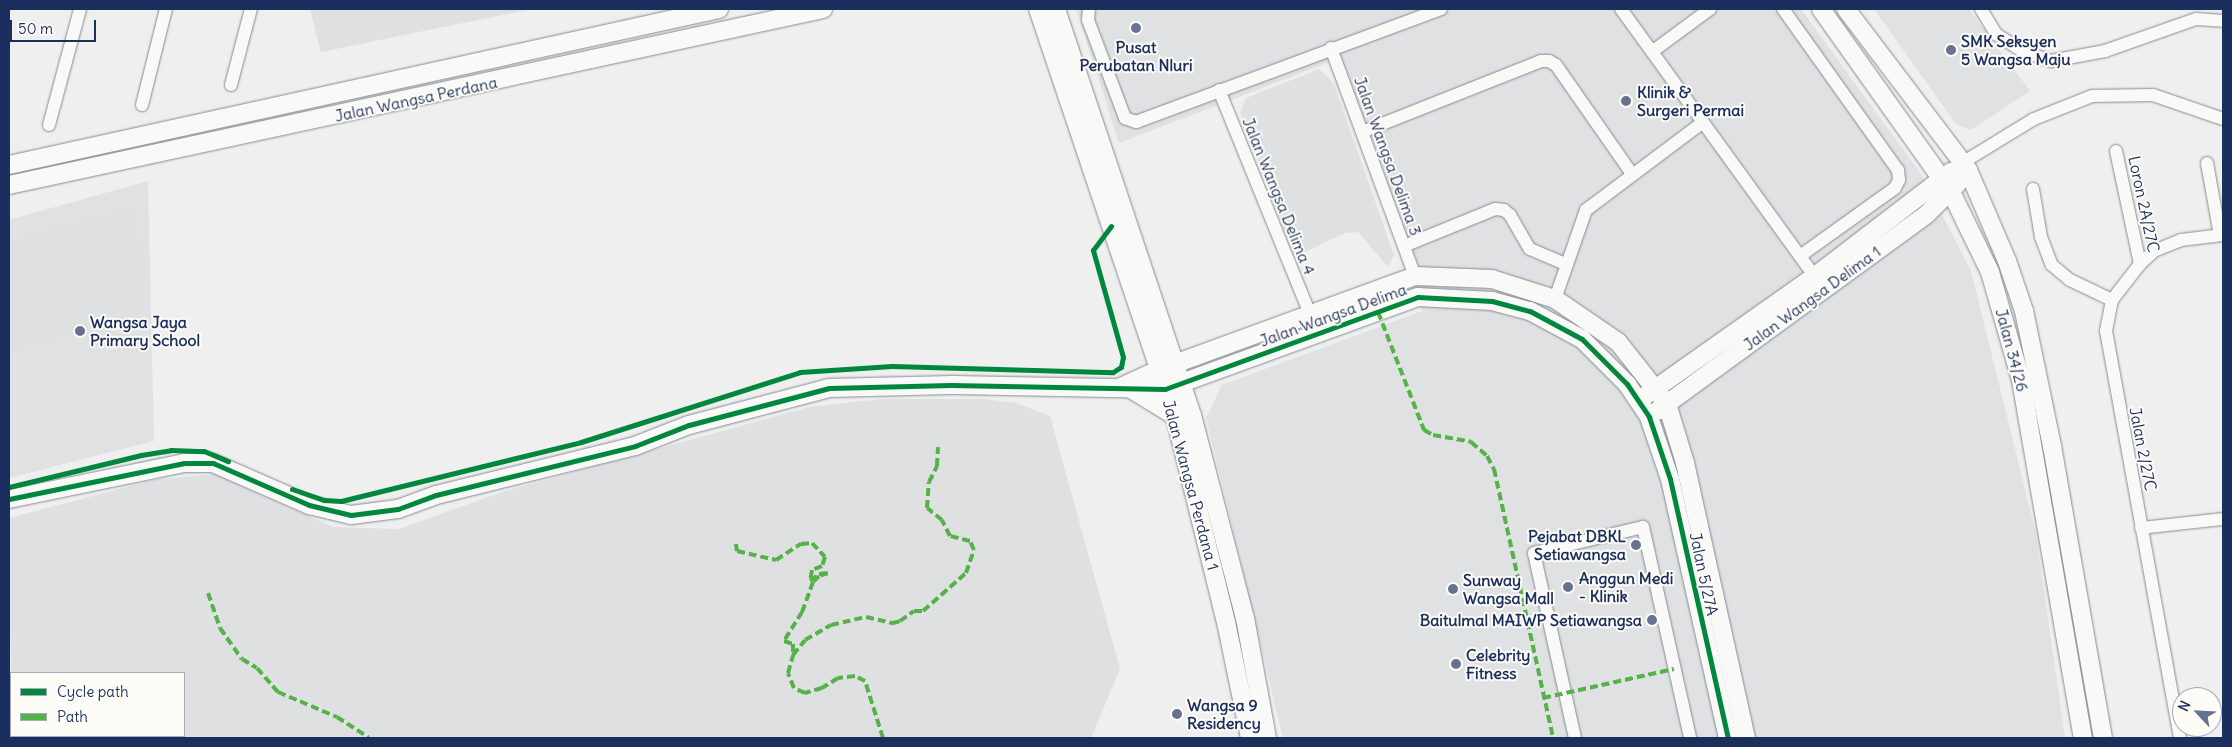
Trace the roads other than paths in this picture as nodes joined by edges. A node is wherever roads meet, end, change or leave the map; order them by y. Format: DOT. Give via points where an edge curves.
graph roads {
  1 [pos="80,9"];
  2 [pos="166,9"];
  3 [pos="251,9"];
  4 [pos="719,9"];
  5 [pos="823,9"];
  6 [pos="1024,9"];
  7 [pos="1038,9"];
  8 [pos="1056,9"];
  9 [pos="1061,9"];
  10 [pos="1089,9"];
  11 [pos="1441,9"];
  12 [pos="1621,9"];
  13 [pos="1710,9"];
  14 [pos="1783,9"];
  15 [pos="1821,9"];
  16 [pos="1846,9"];
  17 [pos="1981,9"];
  18 [pos="2223,21"];
  19 [pos="1055,31"];
  20 [pos="1331,48"];
  21 [pos="1653,51"];
  22 [pos="231,85"];
  23 [pos="1219,90"];
  24 [pos="142,104"];
  25 [pos="2223,119"];
  26 [pos="1703,122"];
  27 [pos="49,126"];
  28 [pos="1362,132"];
  29 [pos="2116,151"];
  30 [pos="1969,163"];
  31 [pos="2207,163"];
  32 [pos="11,164"];
  33 [pos="1632,174"];
  34 [pos="9,185"];
  35 [pos="1947,185"];
  36 [pos="2033,188"];
  37 [pos="1927,214"];
  38 [pos="1965,222"];
  39 [pos="2221,235"];
  40 [pos="1404,246"];
  41 [pos="1800,256"];
  42 [pos="1566,264"];
  43 [pos="2140,264"];
  44 [pos="1415,276"];
  45 [pos="1819,283"];
  46 [pos="1555,299"];
  47 [pos="2112,300"];
  48 [pos="1397,305"];
  49 [pos="1310,314"];
  50 [pos="1165,331"];
  51 [pos="1221,347"];
  52 [pos="1175,363"];
  53 [pos="1223,369"];
  54 [pos="1158,370"];
  55 [pos="1182,384"];
  56 [pos="1124,388"];
  57 [pos="1655,388"];
  58 [pos="1165,389"];
  59 [pos="1639,400"];
  60 [pos="1667,404"];
  61 [pos="1184,416"];
  62 [pos="1649,417"];
  63 [pos="9,500"];
  64 [pos="2223,519"];
  65 [pos="2141,528"];
  66 [pos="1250,738"];
  67 [pos="1267,738"];
  68 [pos="1575,738"];
  69 [pos="1690,738"];
  70 [pos="1728,738"];
  71 [pos="1746,738"];
  72 [pos="2082,738"];
  73 [pos="2103,738"];
  74 [pos="2180,738"];
  1 -- 27 [label="street"];
  2 -- 24 [label="street"];
  3 -- 22 [label="street"];
  4 -- 32 [label="street, Jalan Wangsa Perdana"];
  5 -- 34 [label="street, Jalan Wangsa Perdana"];
  6 -- 19 [label="street"];
  7 -- 19 [label="street, Jalan Wangsa Perdana 1"];
  8 -- 19 [label="street, Jalan Wangsa Perdana 1"];
  9 -- 19 [label="street"];
  10 -- 23 [label="street" via="1088,20 1124,118 1130,122"];
  11 -- 20 [label="street"];
  12 -- 21 [label="street"];
  13 -- 21 [label="street"];
  14 -- 41 [label="street" via="1898,170 1899,180 1894,188"];
  15 -- 35 [label="street, Jalan 34/26"];
  16 -- 30 [label="street, Jalan 34/26"];
  17 -- 18 [label="street" via="1996,34 2022,51 2051,61 2106,51 2196,18"];
  19 -- 50 [label="street, Jalan Wangsa Perdana 1"];
  19 -- 54 [label="street, Jalan Wangsa Perdana 1"];
  20 -- 23 [label="street"];
  20 -- 28 [label="street, Jalan Wangsa Delima 3"];
  21 -- 26 [label="street"];
  23 -- 49 [label="street, Jalan Wangsa Delima 4"];
  25 -- 30 [label="street" via="2153,95 2109,94 2076,101 2034,119"];
  26 -- 33 [label="street"];
  26 -- 41 [label="street"];
  28 -- 33 [label="street" via="1541,61 1549,61 1556,65"];
  28 -- 40 [label="street, Jalan Wangsa Delima 3"];
  29 -- 43 [label="street, Loron 2A/27C"];
  30 -- 35 [label="street, Jalan Wangsa Delima 1"];
  30 -- 73 [label="street, Jalan 34/26" via="2024,311 2052,446"];
  31 -- 39 [label="street"];
  33 -- 42 [label="street" via="1586,210"];
  35 -- 37 [label="street, Jalan Wangsa Delima 1"];
  35 -- 38 [label="street, Jalan 34/26"];
  35 -- 45 [label="street, Jalan Wangsa Delima 1"];
  36 -- 47 [label="street" via="2041,237 2052,265 2070,280"];
  37 -- 38 [label="street" via="1944,214"];
  37 -- 45 [label="street, Jalan Wangsa Delima 1"];
  38 -- 72 [label="street, Jalan 34/26" via="1990,272 2021,380"];
  39 -- 43 [label="street, Jalan 2/27C" via="2165,245"];
  40 -- 42 [label="street" via="1495,209 1510,215 1530,249"];
  40 -- 44 [label="street, Jalan Wangsa Delima 3"];
  41 -- 45 [label="street"];
  42 -- 46 [label="street"];
  43 -- 47 [label="street, Jalan 2/27C"];
  44 -- 46 [label="street, Jalan Wangsa Delima" via="1492,279"];
  44 -- 49 [label="street, Jalan Wangsa Delima"];
  45 -- 57 [label="street, Jalan Wangsa Delima 1"];
  45 -- 60 [label="street, Jalan Wangsa Delima 1"];
  46 -- 57 [label="street, Jalan Wangsa Delima" via="1618,342"];
  47 -- 65 [label="street, Jalan 2/27C" via="2106,330 2107,347"];
  48 -- 49 [label="street" via="1371,304 1327,322 1320,322"];
  48 -- 53 [label="street, Jalan Wangsa Delima"];
  48 -- 59 [label="street, Jalan Wangsa Delima" via="1418,297 1458,297 1492,301 1530,311 1565,327 1599,352"];
  49 -- 51 [label="street, Jalan Wangsa Delima"];
  50 -- 51 [label="street" via="1185,348"];
  50 -- 52 [label="street, Jalan Wangsa Perdana 1"];
  51 -- 52 [label="street, Jalan Wangsa Delima"];
  52 -- 54 [label="street, Jalan Wangsa Delima"];
  52 -- 55 [label="street, Jalan Wangsa Perdana 1"];
  53 -- 55 [label="street, Jalan Wangsa Delima"];
  53 -- 61 [label="street" via="1203,384"];
  54 -- 56 [label="street, Jalan Wangsa Delima"];
  54 -- 58 [label="street, Jalan Wangsa Perdana 1"];
  55 -- 58 [label="street, Jalan Wangsa Delima"];
  55 -- 61 [label="street, Jalan Wangsa Perdana 1"];
  56 -- 58 [label="street, Jalan Wangsa Delima"];
  56 -- 61 [label="street"];
  56 -- 63 [label="street, Jalan Wangsa Delima" via="829,388 689,425 635,446 436,495 398,509 352,515 309,505 213,463 184,463"];
  57 -- 59 [label="street, Jalan Wangsa Delima 1"];
  57 -- 60 [label="street, Jalan Wangsa Delima"];
  58 -- 61 [label="street, Jalan Wangsa Perdana 1"];
  59 -- 62 [label="street, Jalan Wangsa Delima"];
  60 -- 62 [label="street, Jalan Wangsa Delima 1"];
  60 -- 71 [label="street, Jalan 5/27A" via="1685,463"];
  61 -- 66 [label="street, Jalan Wangsa Perdana 1"];
  61 -- 67 [label="street, Jalan Wangsa Perdana 1" via="1245,618"];
  62 -- 70 [label="street, Jalan 5/27A" via="1670,479"];
  64 -- 65 [label="street"];
  65 -- 74 [label="street, Jalan 2/27C"];
  68 -- 69 [label="street" via="1534,553 1643,527"];
}
